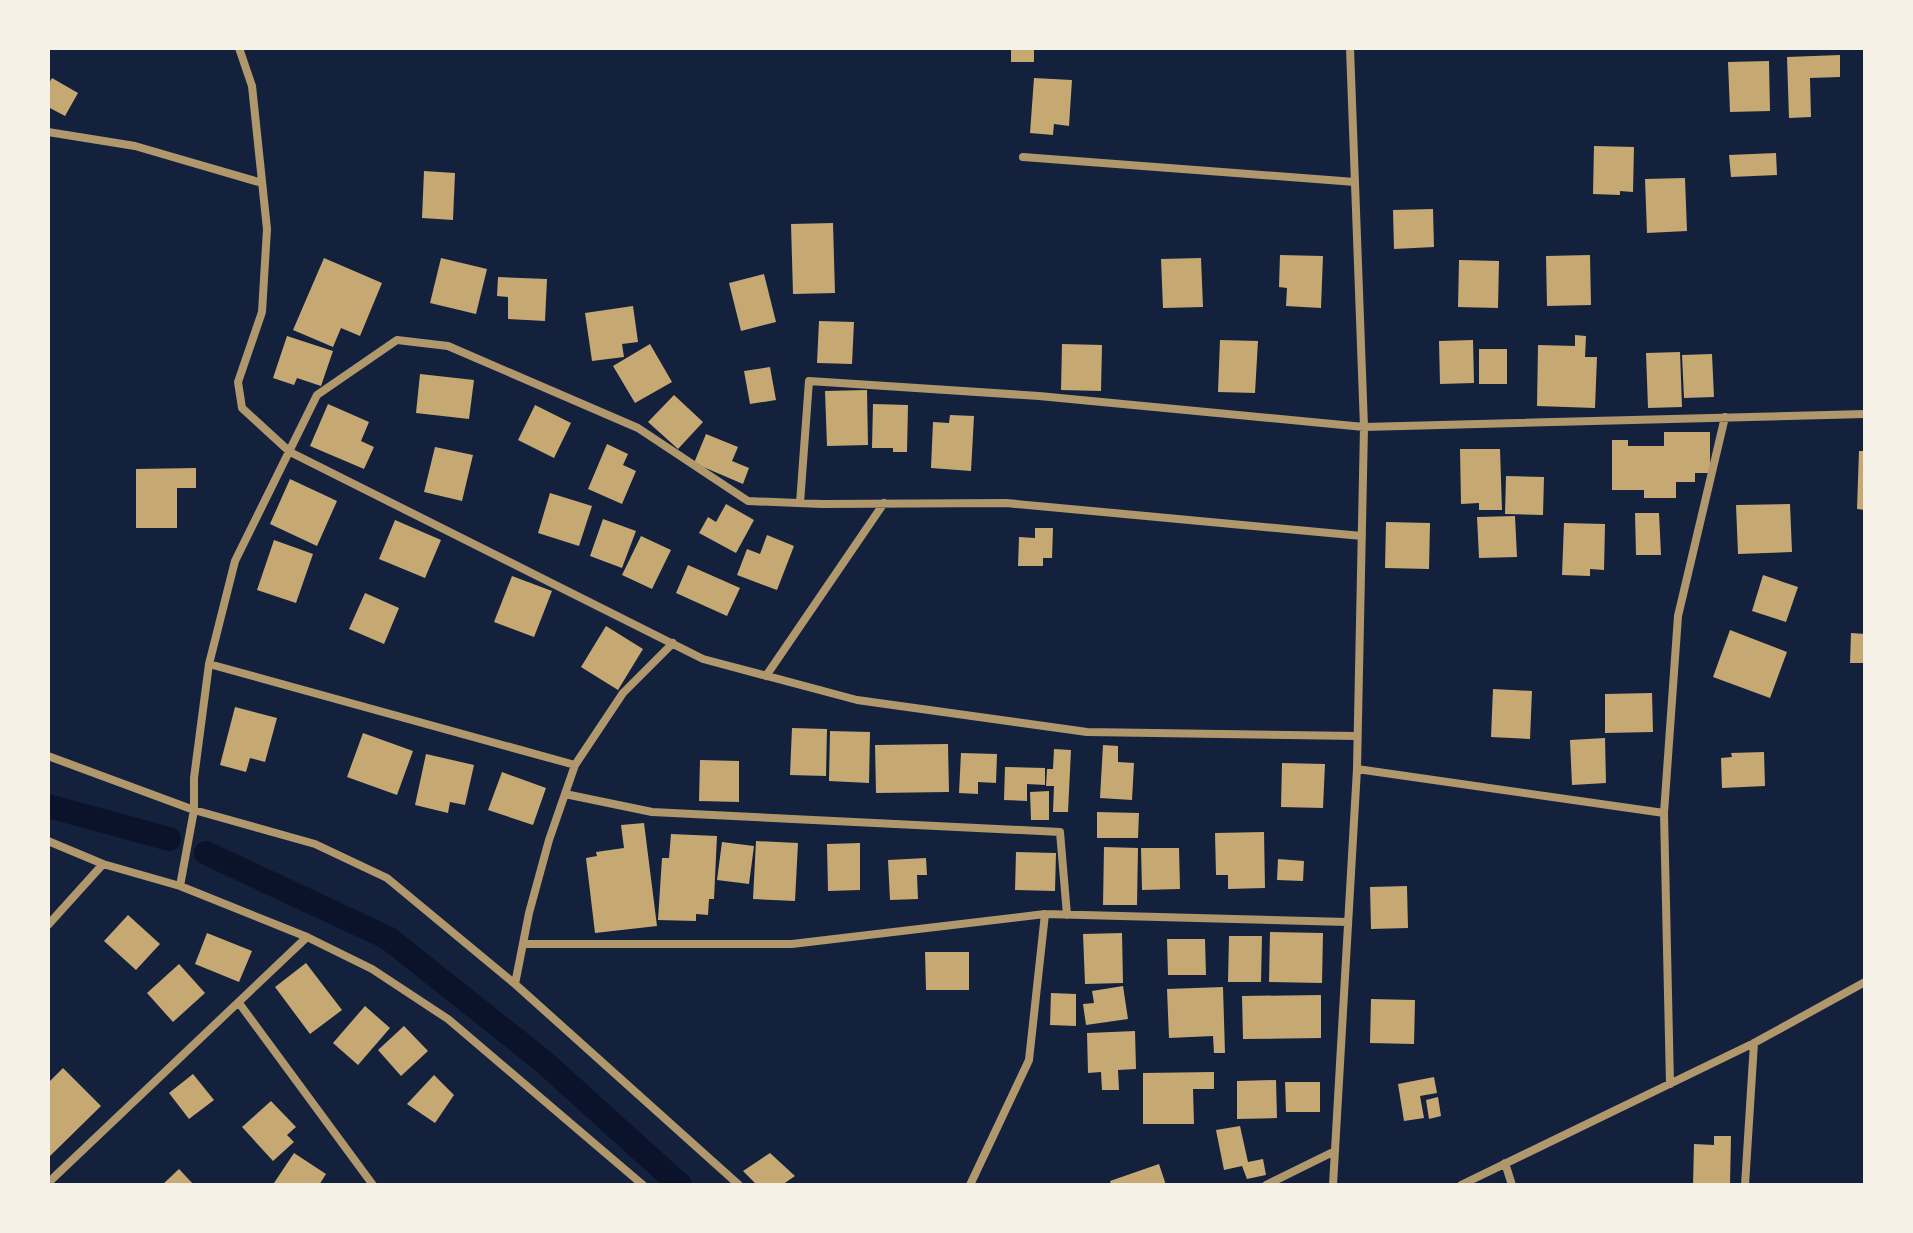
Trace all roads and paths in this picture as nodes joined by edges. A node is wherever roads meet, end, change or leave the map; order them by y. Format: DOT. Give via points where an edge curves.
graph roads {
  1 [pos="239,48"];
  2 [pos="1350,48"];
  3 [pos="48,132"];
  4 [pos="1023,157"];
  5 [pos="1355,182"];
  6 [pos="262,183"];
  7 [pos="1865,414"];
  8 [pos="1725,417"];
  9 [pos="1364,427"];
  10 [pos="290,452"];
  11 [pos="800,503"];
  12 [pos="884,503"];
  13 [pos="1362,536"];
  14 [pos="673,643"];
  15 [pos="209,664"];
  16 [pos="766,676"];
  17 [pos="1357,736"];
  18 [pos="48,756"];
  19 [pos="575,765"];
  20 [pos="1357,769"];
  21 [pos="565,794"];
  22 [pos="194,810"];
  23 [pos="1664,813"];
  24 [pos="48,841"];
  25 [pos="103,864"];
  26 [pos="180,886"];
  27 [pos="1045,914"];
  28 [pos="1067,915"];
  29 [pos="1348,922"];
  30 [pos="48,925"];
  31 [pos="307,937"];
  32 [pos="523,944"];
  33 [pos="1865,982"];
  34 [pos="515,984"];
  35 [pos="239,1003"];
  36 [pos="1754,1043"];
  37 [pos="1670,1084"];
  38 [pos="1335,1151"];
  39 [pos="1505,1163"];
  40 [pos="48,1183"];
  41 [pos="373,1185"];
  42 [pos="643,1185"];
  43 [pos="739,1185"];
  44 [pos="970,1185"];
  45 [pos="1266,1185"];
  46 [pos="1333,1185"];
  47 [pos="1461,1185"];
  48 [pos="1512,1185"];
  49 [pos="1745,1185"];
  1 -- 6 [label="street" via="252,86"];
  2 -- 5 [label="street"];
  3 -- 6 [label="street" via="135,146"];
  4 -- 5 [label="street"];
  5 -- 9 [label="street"];
  6 -- 10 [label="street" via="267,229 262,312 238,382 242,408"];
  7 -- 8 [label="street"];
  8 -- 9 [label="street"];
  8 -- 23 [label="street" via="1678,616"];
  9 -- 11 [label="street" via="1039,396 809,381"];
  9 -- 13 [label="street"];
  10 -- 11 [label="street" via="317,395 397,340 448,346 638,428 748,501"];
  10 -- 14 [label="street"];
  10 -- 15 [label="street" via="235,561"];
  11 -- 12 [label="street"];
  12 -- 13 [label="street" via="1006,503"];
  12 -- 16 [label="street"];
  13 -- 17 [label="street"];
  14 -- 16 [label="street" via="703,659"];
  14 -- 19 [label="street" via="623,693"];
  15 -- 19 [label="street"];
  15 -- 22 [label="street"];
  16 -- 17 [label="street" via="857,700 1087,732"];
  17 -- 20 [label="street"];
  18 -- 22 [label="street"];
  19 -- 21 [label="street"];
  20 -- 23 [label="street"];
  20 -- 29 [label="street"];
  21 -- 28 [label="street" via="652,812 1060,832"];
  21 -- 32 [label="street"];
  22 -- 26 [label="street"];
  22 -- 34 [label="street" via="315,844 387,878"];
  23 -- 37 [label="street"];
  24 -- 25 [label="street"];
  25 -- 26 [label="street"];
  25 -- 30 [label="street"];
  26 -- 31 [label="street"];
  27 -- 28 [label="street"];
  27 -- 32 [label="street" via="792,944"];
  27 -- 44 [label="street" via="1029,1060"];
  28 -- 29 [label="street"];
  29 -- 38 [label="street"];
  31 -- 35 [label="street"];
  31 -- 42 [label="street" via="372,969 448,1019"];
  32 -- 34 [label="street"];
  33 -- 36 [label="street"];
  34 -- 43 [label="street"];
  35 -- 40 [label="street"];
  35 -- 41 [label="street"];
  36 -- 37 [label="street"];
  36 -- 49 [label="street"];
  37 -- 39 [label="street"];
  38 -- 45 [label="street"];
  38 -- 46 [label="street"];
  39 -- 47 [label="street"];
  39 -- 48 [label="street"];
}
